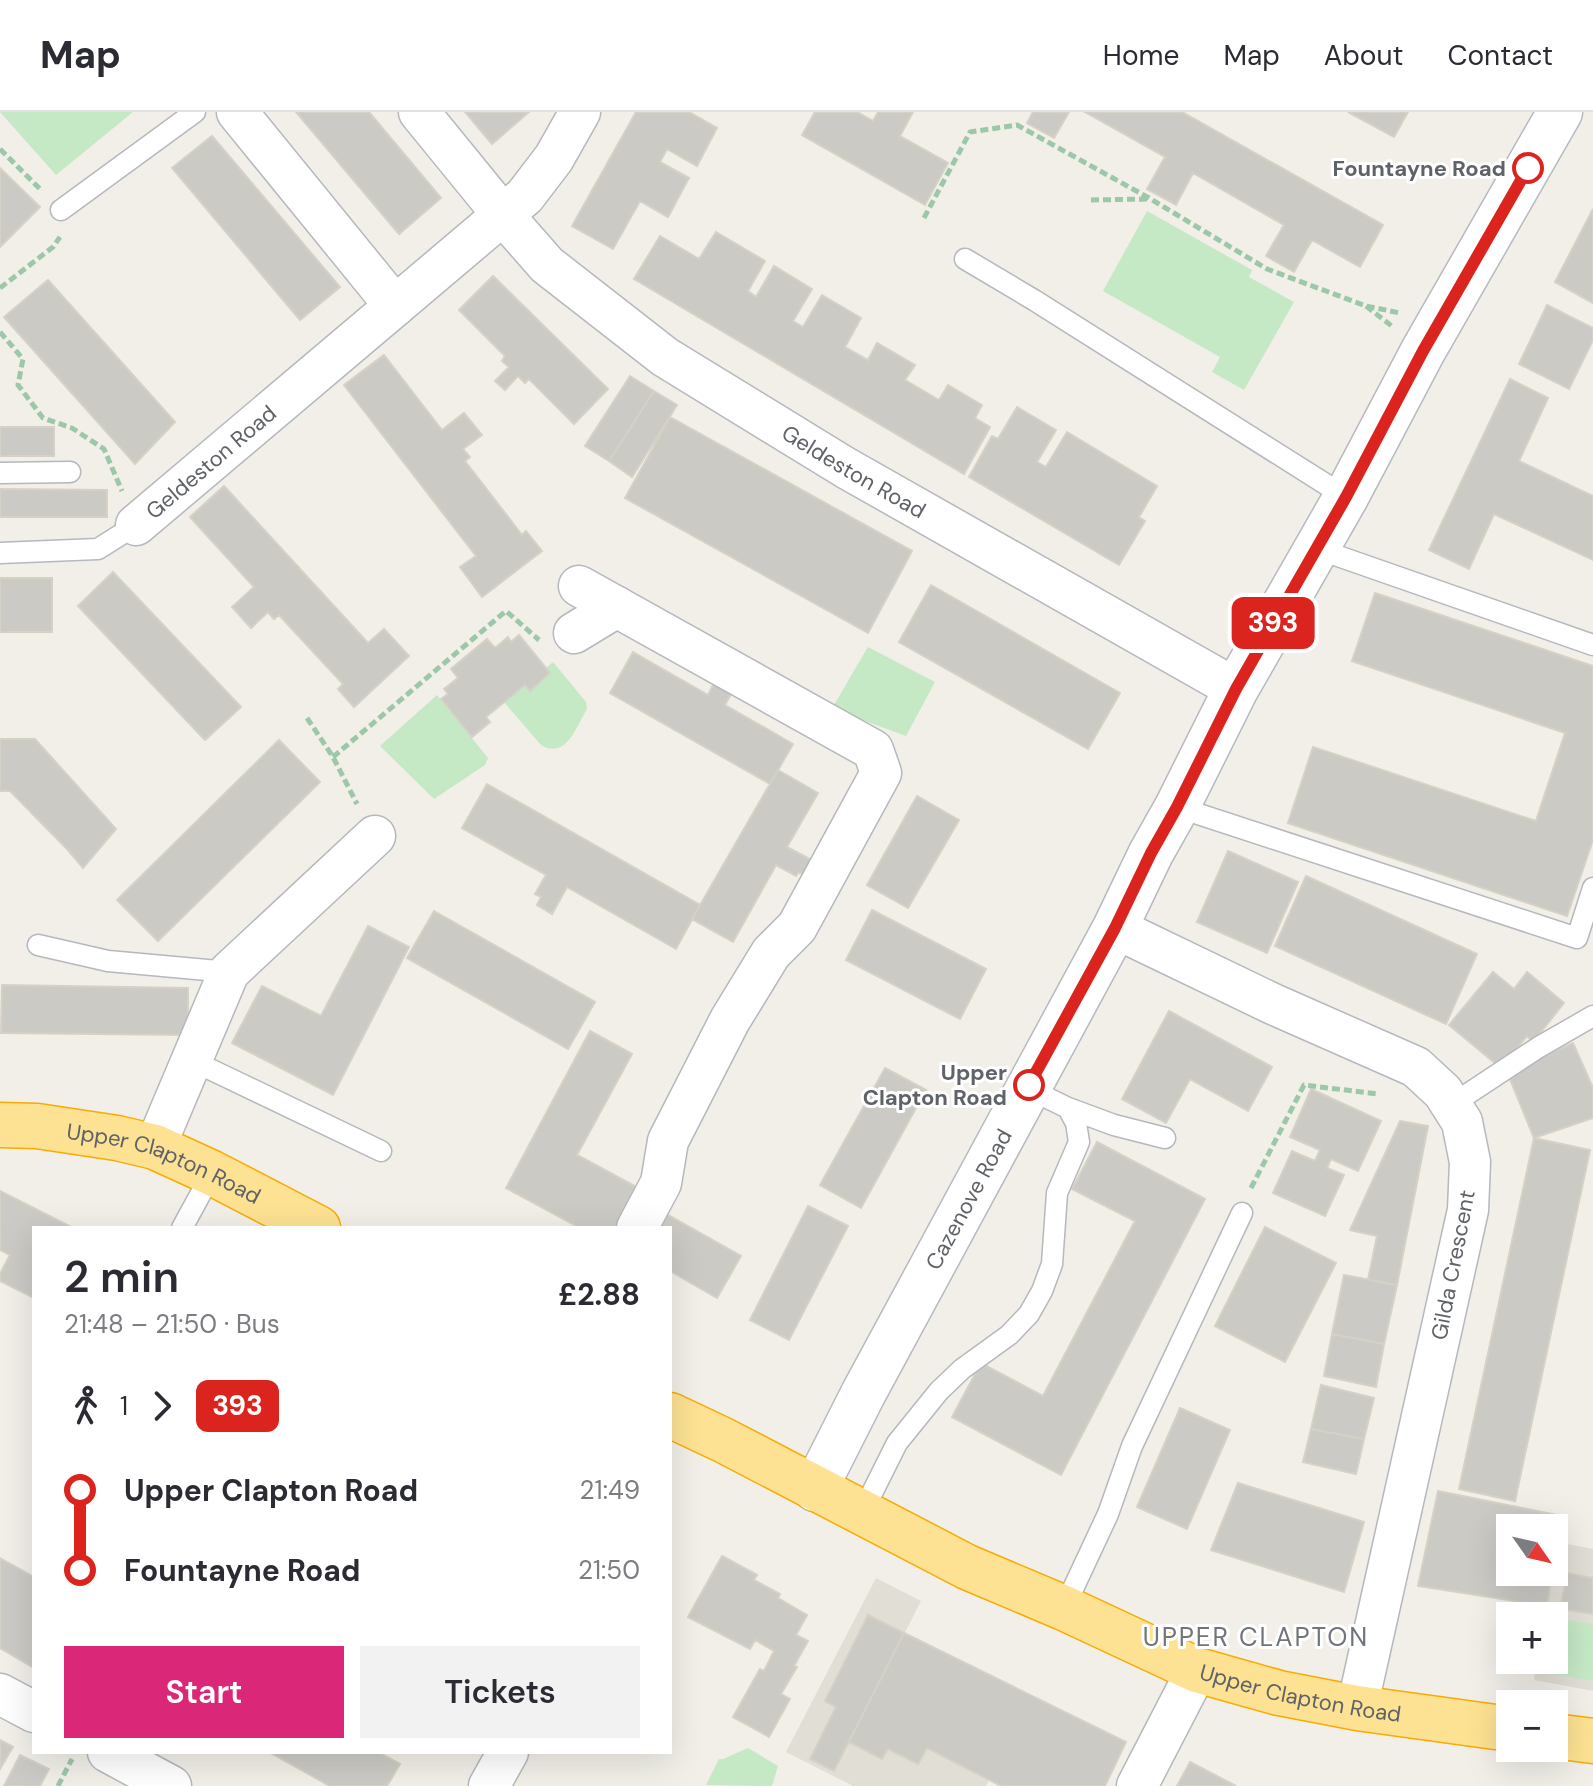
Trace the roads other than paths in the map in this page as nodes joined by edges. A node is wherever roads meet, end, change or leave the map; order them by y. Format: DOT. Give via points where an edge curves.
graph roads {
  1 [pos="195,112"];
  2 [pos="237,112"];
  3 [pos="419,112"];
  4 [pos="580,112"];
  5 [pos="1560,112"];
  6 [pos="61,210"];
  7 [pos="503,215"];
  8 [pos="965,259"];
  9 [pos="395,306"];
  10 [pos="70,472"];
  11 [pos="0,473"];
  12 [pos="1346,497"];
  13 [pos="136,525"];
  14 [pos="1315,548"];
  15 [pos="0,553"];
  16 [pos="579,586"];
  17 [pos="617,607"];
  18 [pos="574,633"];
  19 [pos="1593,645"];
  20 [pos="1236,689"];
  21 [pos="1177,807"];
  22 [pos="375,836"];
  23 [pos="1593,888"];
  24 [pos="1115,928"];
  25 [pos="38,945"];
  26 [pos="229,972"];
  27 [pos="1593,1016"];
  28 [pos="193,1061"];
  29 [pos="1027,1088"];
  30 [pos="1451,1105"];
  31 [pos="1068,1108"];
  32 [pos="0,1125"];
  33 [pos="1165,1138"];
  34 [pos="155,1147"];
  35 [pos="381,1151"];
  36 [pos="212,1173"];
  37 [pos="1242,1213"];
  38 [pos="183,1226"];
  39 [pos="314,1226"];
  40 [pos="638,1226"];
  41 [pos="675,1428"];
  42 [pos="815,1489"];
  43 [pos="862,1513"];
  44 [pos="1064,1608"];
  45 [pos="1197,1670"];
  46 [pos="0,1694"];
  47 [pos="1357,1708"];
  48 [pos="32,1711"];
  49 [pos="1496,1727"];
  50 [pos="1568,1738"];
  51 [pos="1593,1741"];
  52 [pos="112,1754"];
  53 [pos="507,1754"];
  54 [pos="171,1786"];
  55 [pos="489,1786"];
  56 [pos="1137,1786"];
  1 -- 6 [label="lane"];
  2 -- 9 [label="street"];
  3 -- 7 [label="street, Geldeston Road"];
  4 -- 7 [label="street" via="554,158"];
  5 -- 12 [label="street, Cazenove Road"];
  7 -- 9 [label="street, Geldeston Road"];
  7 -- 20 [label="street, Geldeston Road" via="547,265 665,357 846,468"];
  8 -- 12 [label="lane"];
  9 -- 13 [label="street, Geldeston Road"];
  10 -- 11 [label="lane"];
  12 -- 14 [label="street, Cazenove Road"];
  13 -- 15 [label="lane" via="98,549"];
  14 -- 19 [label="lane"];
  14 -- 20 [label="street, Cazenove Road"];
  16 -- 17 [label="street"];
  17 -- 18 [label="street"];
  17 -- 40 [label="street" via="873,750 881,773 797,927 771,953 730,1020 668,1141 661,1183"];
  20 -- 21 [label="street, Cazenove Road"];
  21 -- 23 [label="lane" via="1577,938"];
  21 -- 24 [label="street, Cazenove Road"];
  22 -- 26 [label="street"];
  24 -- 29 [label="street, Cazenove Road"];
  24 -- 30 [label="street, Gilda Crescent" via="1416,1067"];
  25 -- 26 [label="lane" via="108,961"];
  26 -- 28 [label="street"];
  27 -- 30 [label="lane"];
  28 -- 34 [label="street"];
  28 -- 35 [label="lane"];
  29 -- 31 [label="lane"];
  29 -- 42 [label="street, Cazenove Road"];
  30 -- 47 [label="street, Gilda Crescent" via="1462,1122 1470,1162 1468,1210"];
  31 -- 33 [label="lane"];
  31 -- 43 [label="lane" via="1079,1142 1057,1193 1052,1264 1042,1291 1009,1335 939,1391 897,1443"];
  32 -- 34 [label="highway, Upper Clapton Road" via="37,1126"];
  34 -- 36 [label="highway, Upper Clapton Road"];
  36 -- 38 [label="lane"];
  36 -- 39 [label="highway, Upper Clapton Road"];
  37 -- 44 [label="lane" via="1132,1446 1108,1514"];
  41 -- 42 [label="highway, Upper Clapton Road" via="723,1440"];
  42 -- 43 [label="highway, Upper Clapton Road"];
  43 -- 44 [label="highway, Upper Clapton Road" via="967,1567"];
  44 -- 45 [label="highway, Upper Clapton Road"];
  45 -- 47 [label="highway, Upper Clapton Road"];
  45 -- 56 [label="street"];
  46 -- 48 [label="street"];
  47 -- 49 [label="highway, Upper Clapton Road"];
  50 -- 51 [label="highway"];
  52 -- 54 [label="street"];
  53 -- 55 [label="street"];
}
